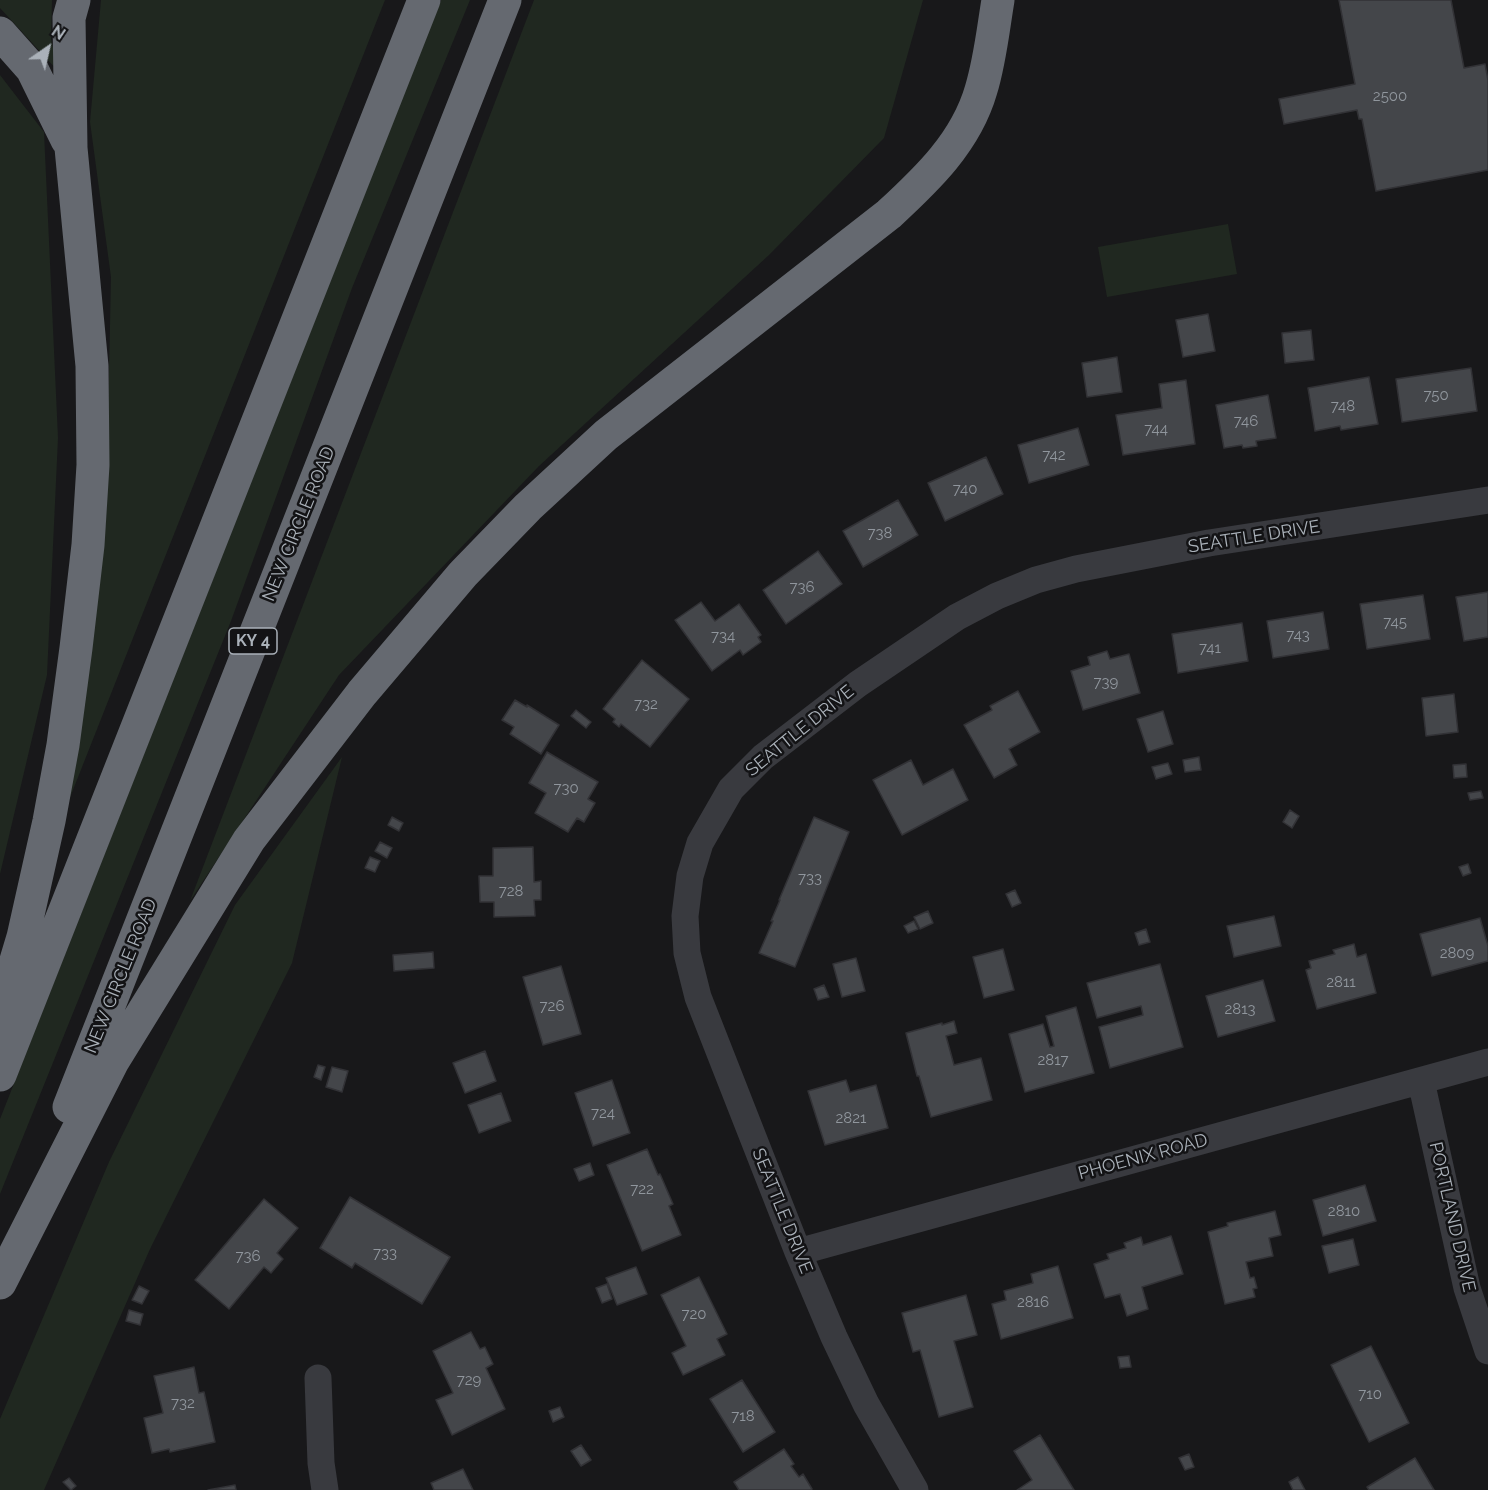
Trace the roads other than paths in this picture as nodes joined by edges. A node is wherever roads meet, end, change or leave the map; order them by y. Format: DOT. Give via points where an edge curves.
graph roads {
  1 [pos="74,0"];
  2 [pos="424,0"];
  3 [pos="505,0"];
  4 [pos="981,0"];
  5 [pos="998,0"];
  6 [pos="0,33"];
  7 [pos="987,63"];
  8 [pos="70,148"];
  9 [pos="1488,500"];
  10 [pos="0,1014"];
  11 [pos="1488,1062"];
  12 [pos="0,1075"];
  13 [pos="1421,1081"];
  14 [pos="798,1252"];
  15 [pos="0,1282"];
  16 [pos="1488,1351"];
  17 [pos="318,1378"];
  18 [pos="325,1490"];
  19 [pos="915,1490"];
  1 -- 8 [label="highway" via="69,18"];
  2 -- 12 [label="highway"];
  3 -- 15 [label="highway, NEW CIRCLE ROAD / KY 4"];
  4 -- 7 [label="highway"];
  5 -- 7 [label="highway"];
  6 -- 8 [label="highway" via="32,69"];
  7 -- 15 [label="highway" via="968,123 948,155 923,183 889,214 606,435 463,574 362,693 249,840 156,991 113,1061"];
  8 -- 10 [label="highway" via="93,366 88,545 66,723 49,821 23,938"];
  9 -- 14 [label="street, SEATTLE DRIVE" via="1209,543 1036,580 957,617 858,684 763,757 731,789 700,843 690,876 687,953 698,998"];
  11 -- 13 [label="street, PHOENIX ROAD"];
  13 -- 14 [label="street, PHOENIX ROAD"];
  13 -- 16 [label="street, PORTLAND DRIVE" via="1467,1288"];
  14 -- 19 [label="street, SEATTLE DRIVE" via="866,1404"];
  17 -- 18 [label="street"];
}
